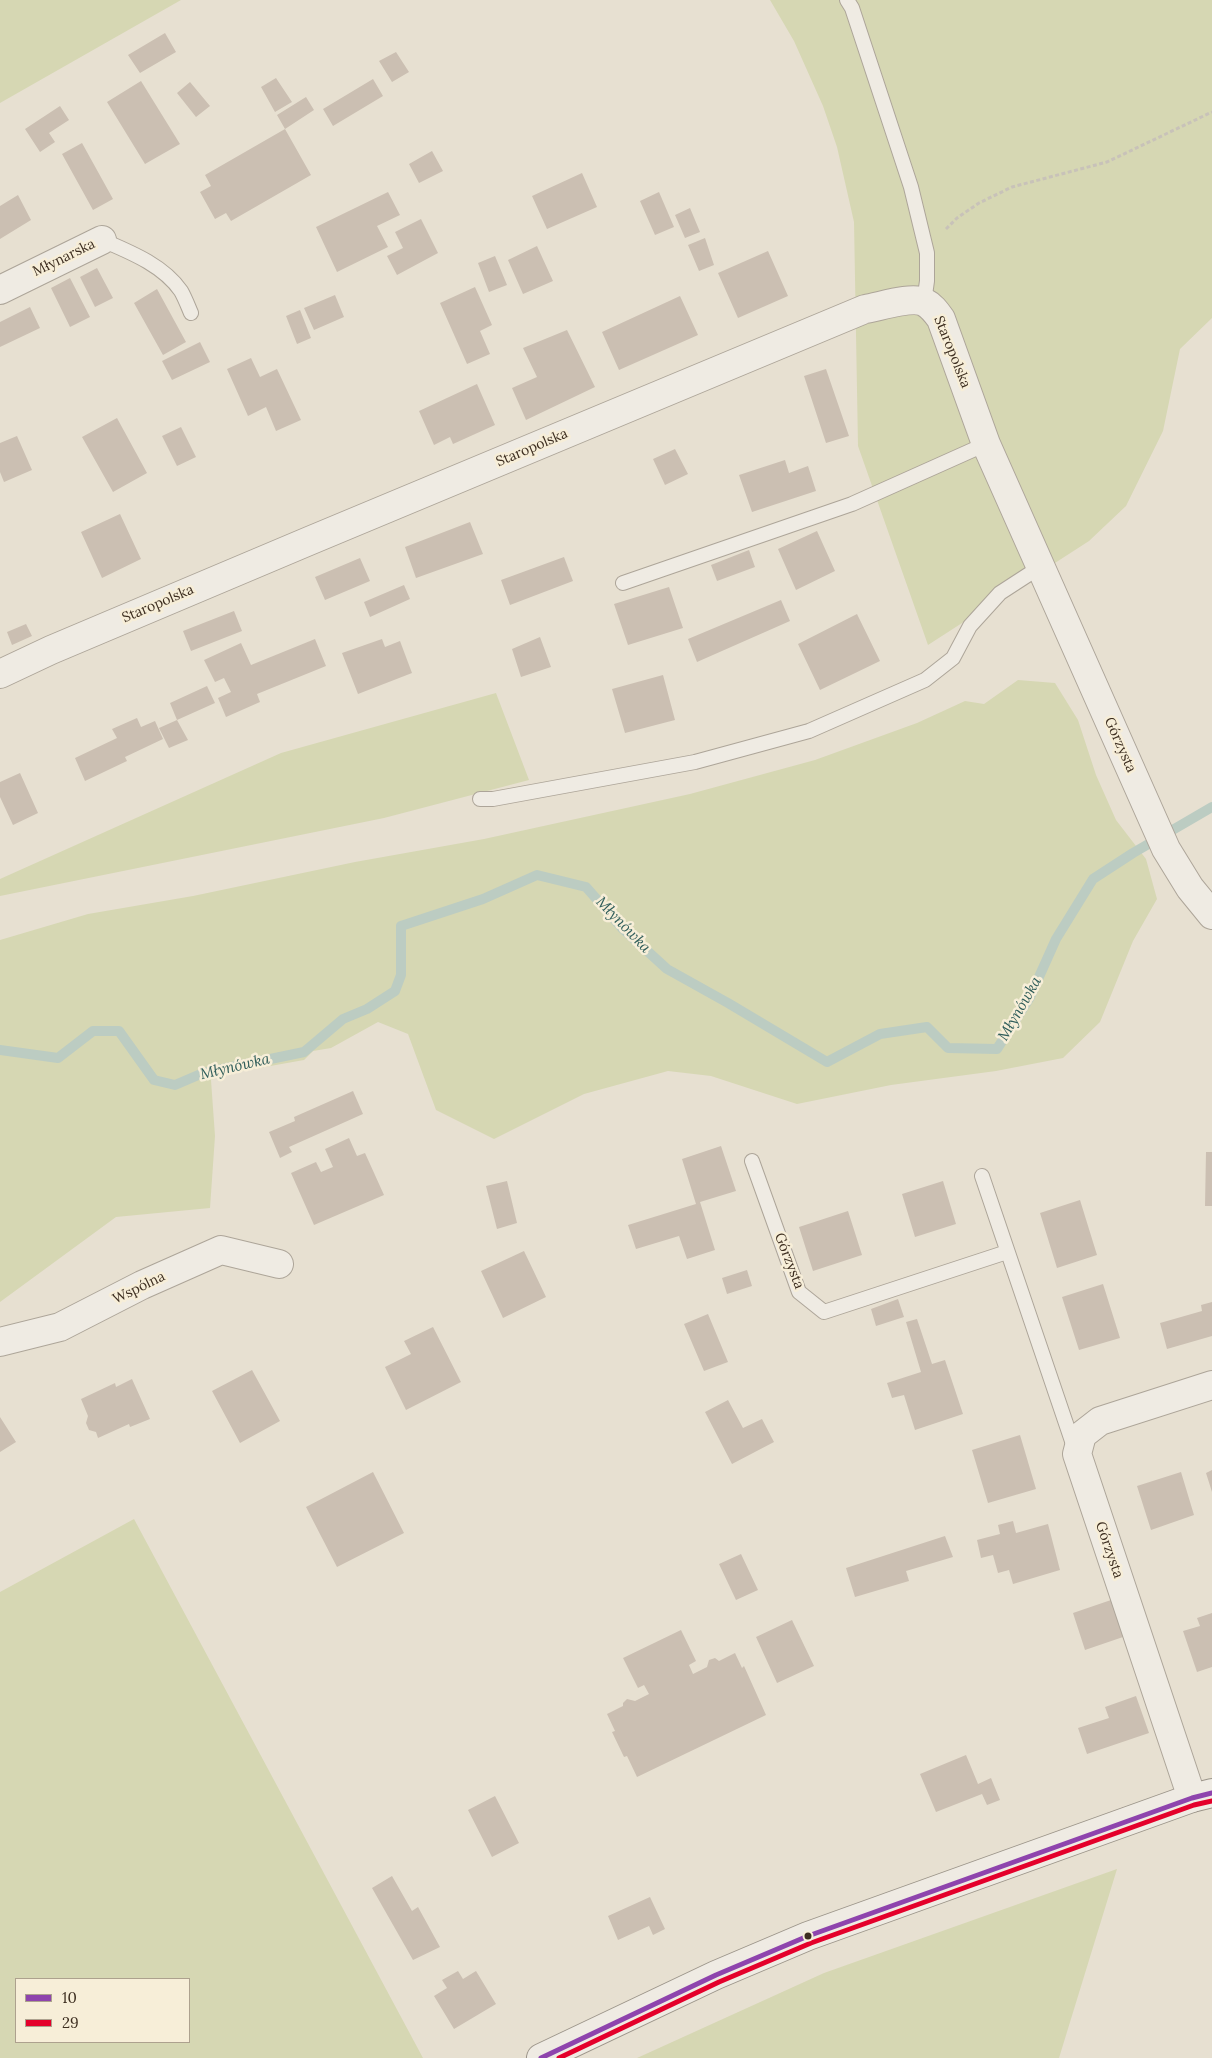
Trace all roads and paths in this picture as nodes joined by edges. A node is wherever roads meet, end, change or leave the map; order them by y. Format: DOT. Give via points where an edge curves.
graph roads {
  1 [pos="847,0"];
  2 [pos="1212,112"];
  3 [pos="102,240"];
  4 [pos="927,253"];
  5 [pos="0,290"];
  6 [pos="924,302"];
  7 [pos="191,313"];
  8 [pos="986,444"];
  9 [pos="1040,567"];
  10 [pos="623,583"];
  11 [pos="0,674"];
  12 [pos="487,799"];
  13 [pos="1212,915"];
  14 [pos="752,1161"];
  15 [pos="982,1176"];
  16 [pos="1007,1252"];
  17 [pos="278,1264"];
  18 [pos="0,1342"];
  19 [pos="1212,1385"];
  20 [pos="1077,1454"];
  21 [pos="1202,1795"];
  22 [pos="541,2058"];
  1 -- 4 [label="lane" via="908,177"];
  2 -- 4 [label="path" via="1107,162 1012,188 980,203 956,218"];
  3 -- 5 [label="street, Młynarska"];
  3 -- 7 [label="lane, Młynarska" via="159,269 181,291"];
  4 -- 6 [label="lane"];
  6 -- 8 [label="street, Staropolska" via="941,319"];
  6 -- 11 [label="street, Staropolska" via="909,301 865,309 318,537"];
  8 -- 9 [label="street, Staropolska"];
  8 -- 10 [label="lane" via="852,504"];
  9 -- 12 [label="lane" via="1000,593 970,626 953,658 926,680 809,730 695,762"];
  9 -- 13 [label="street, Górzysta" via="1166,849 1194,895"];
  14 -- 16 [label="lane, Górzysta" via="800,1292 824,1312"];
  15 -- 16 [label="lane"];
  16 -- 20 [label="lane"];
  17 -- 18 [label="street, Wspólna" via="221,1250 142,1285 60,1327"];
  19 -- 20 [label="street" via="1100,1421 1082,1435"];
  20 -- 21 [label="street, Górzysta"];
  21 -- 22 [label="street" via="808,1936 716,1975"];
}
